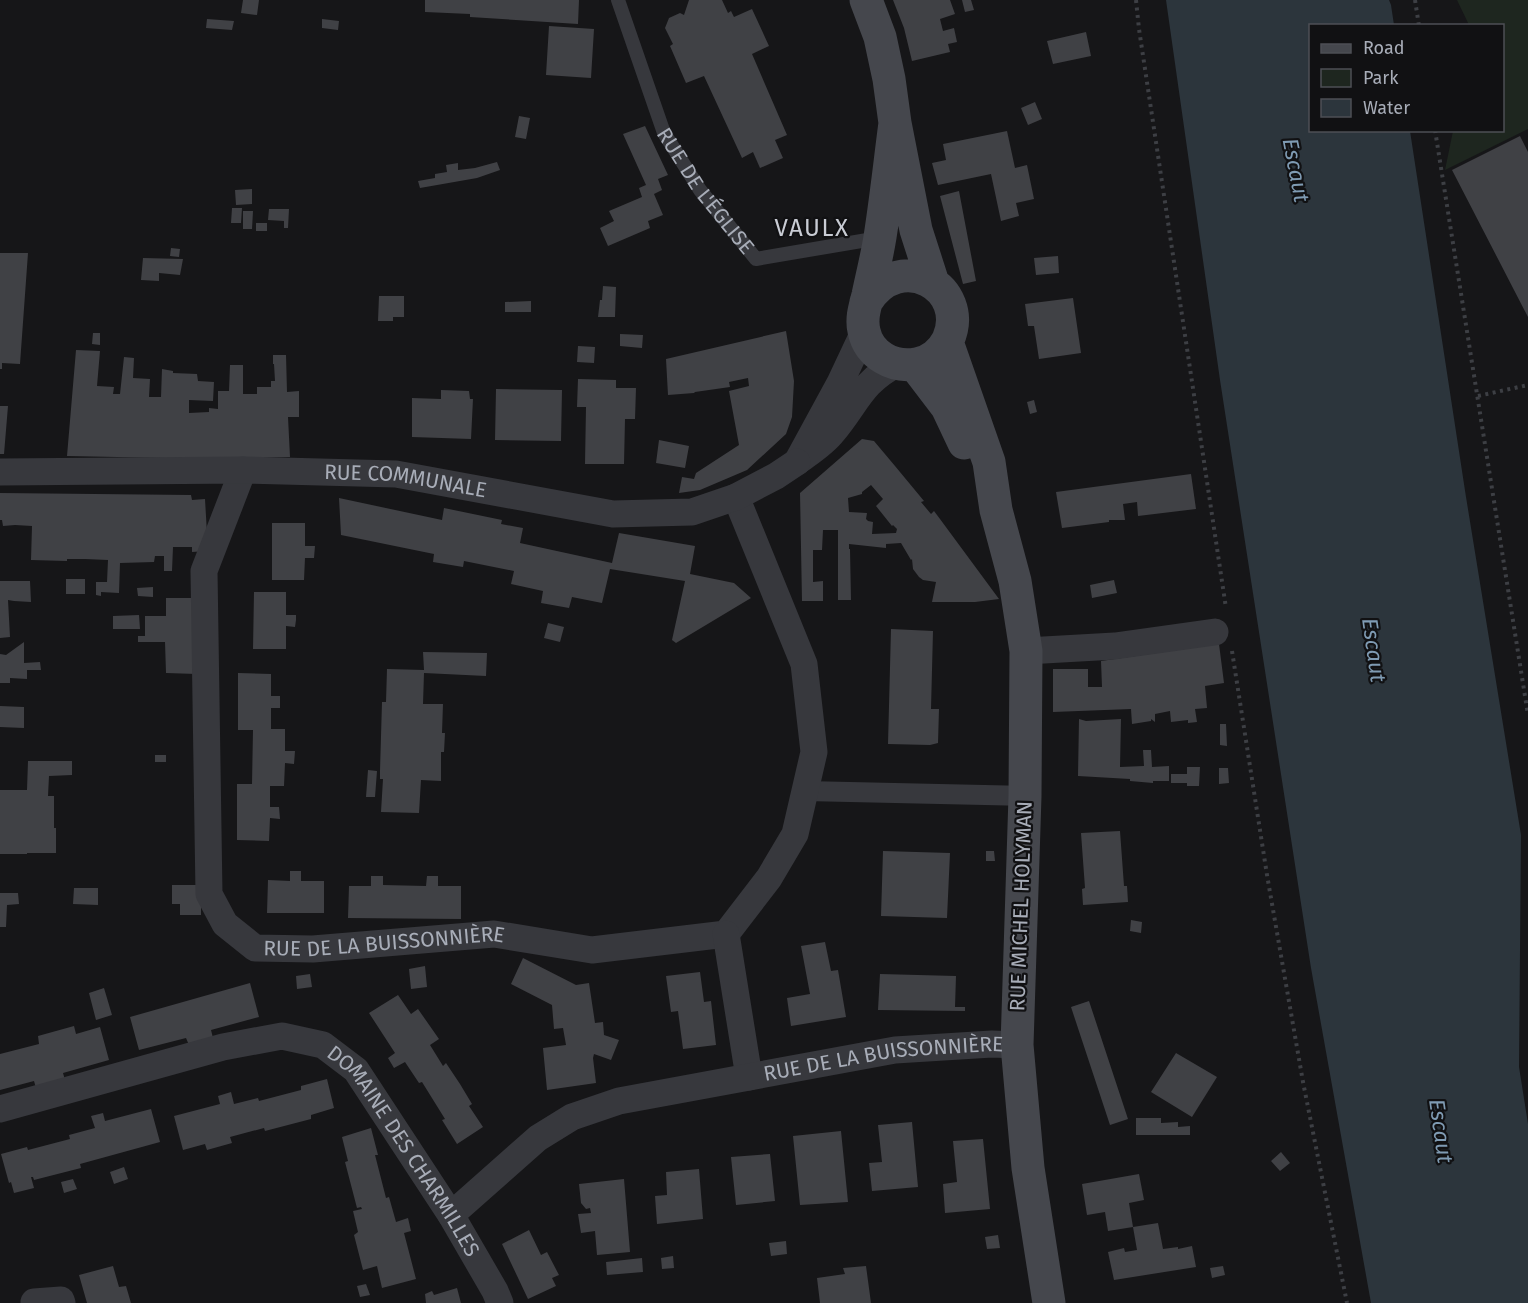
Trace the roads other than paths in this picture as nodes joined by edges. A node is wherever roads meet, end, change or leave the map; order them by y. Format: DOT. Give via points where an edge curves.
graph roads {
  1 [pos="618,0"];
  2 [pos="866,0"];
  3 [pos="895,123"];
  4 [pos="880,238"];
  5 [pos="933,284"];
  6 [pos="865,317"];
  7 [pos="947,342"];
  8 [pos="906,364"];
  9 [pos="797,462"];
  10 [pos="243,470"];
  11 [pos="0,472"];
  12 [pos="736,496"];
  13 [pos="996,510"];
  14 [pos="1215,632"];
  15 [pos="1026,651"];
  16 [pos="805,791"];
  17 [pos="1025,796"];
  18 [pos="726,934"];
  19 [pos="1017,1045"];
  20 [pos="749,1077"];
  21 [pos="0,1109"];
  22 [pos="451,1215"];
  23 [pos="34,1302"];
  24 [pos="62,1303"];
  25 [pos="500,1303"];
  26 [pos="1049,1303"];
  1 -- 4 [label="lane, RUE DE L'ÉGLISE" via="664,133 700,190 756,259"];
  2 -- 3 [label="main road" via="890,79"];
  3 -- 4 [label="main road"];
  3 -- 5 [label="main road" via="916,230"];
  4 -- 6 [label="main road"];
  5 -- 6 [label="main road" via="905,275 886,281 878,286"];
  5 -- 7 [label="main road" via="949,304 952,330"];
  6 -- 8 [label="main road" via="869,343 876,352 885,360"];
  6 -- 9 [label="street" via="840,383"];
  7 -- 8 [label="main road" via="937,355 923,363"];
  7 -- 13 [label="main road" via="988,462"];
  8 -- 9 [label="street, RUE COMMUNALE" via="885,370 863,389 832,434"];
  8 -- 13 [label="main road" via="947,407"];
  9 -- 12 [label="street, RUE COMMUNALE"];
  10 -- 11 [label="street, RUE COMMUNALE"];
  10 -- 12 [label="street, RUE COMMUNALE" via="396,474 613,514 692,512"];
  10 -- 18 [label="street, RUE DE LA BUISSONNIÈRE" via="204,571 209,894 225,924 255,948 312,949 494,934 592,950"];
  12 -- 16 [label="street" via="804,664 814,752"];
  13 -- 15 [label="main road, RUE MICHEL HOLYMAN" via="1015,581"];
  14 -- 15 [label="street" via="1115,646"];
  15 -- 17 [label="main road, RUE MICHEL HOLYMAN"];
  16 -- 17 [label="street"];
  16 -- 18 [label="street" via="795,834 769,878"];
  17 -- 19 [label="main road, RUE MICHEL HOLYMAN"];
  18 -- 20 [label="street, RUE DE LA BUISSONNIÈRE"];
  19 -- 20 [label="street, RUE DE LA BUISSONNIÈRE" via="895,1050"];
  19 -- 26 [label="main road, RUE MICHEL HOLYMAN" via="1028,1168"];
  20 -- 22 [label="street, RUE DE LA BUISSONNIÈRE" via="619,1101 572,1117 538,1138"];
  21 -- 22 [label="street, DOMAINE DES CHARMILLES" via="224,1047 282,1036 323,1045 356,1070"];
  22 -- 25 [label="street, DOMAINE DES CHARMILLES"];
  23 -- 24 [label="street"];
}
